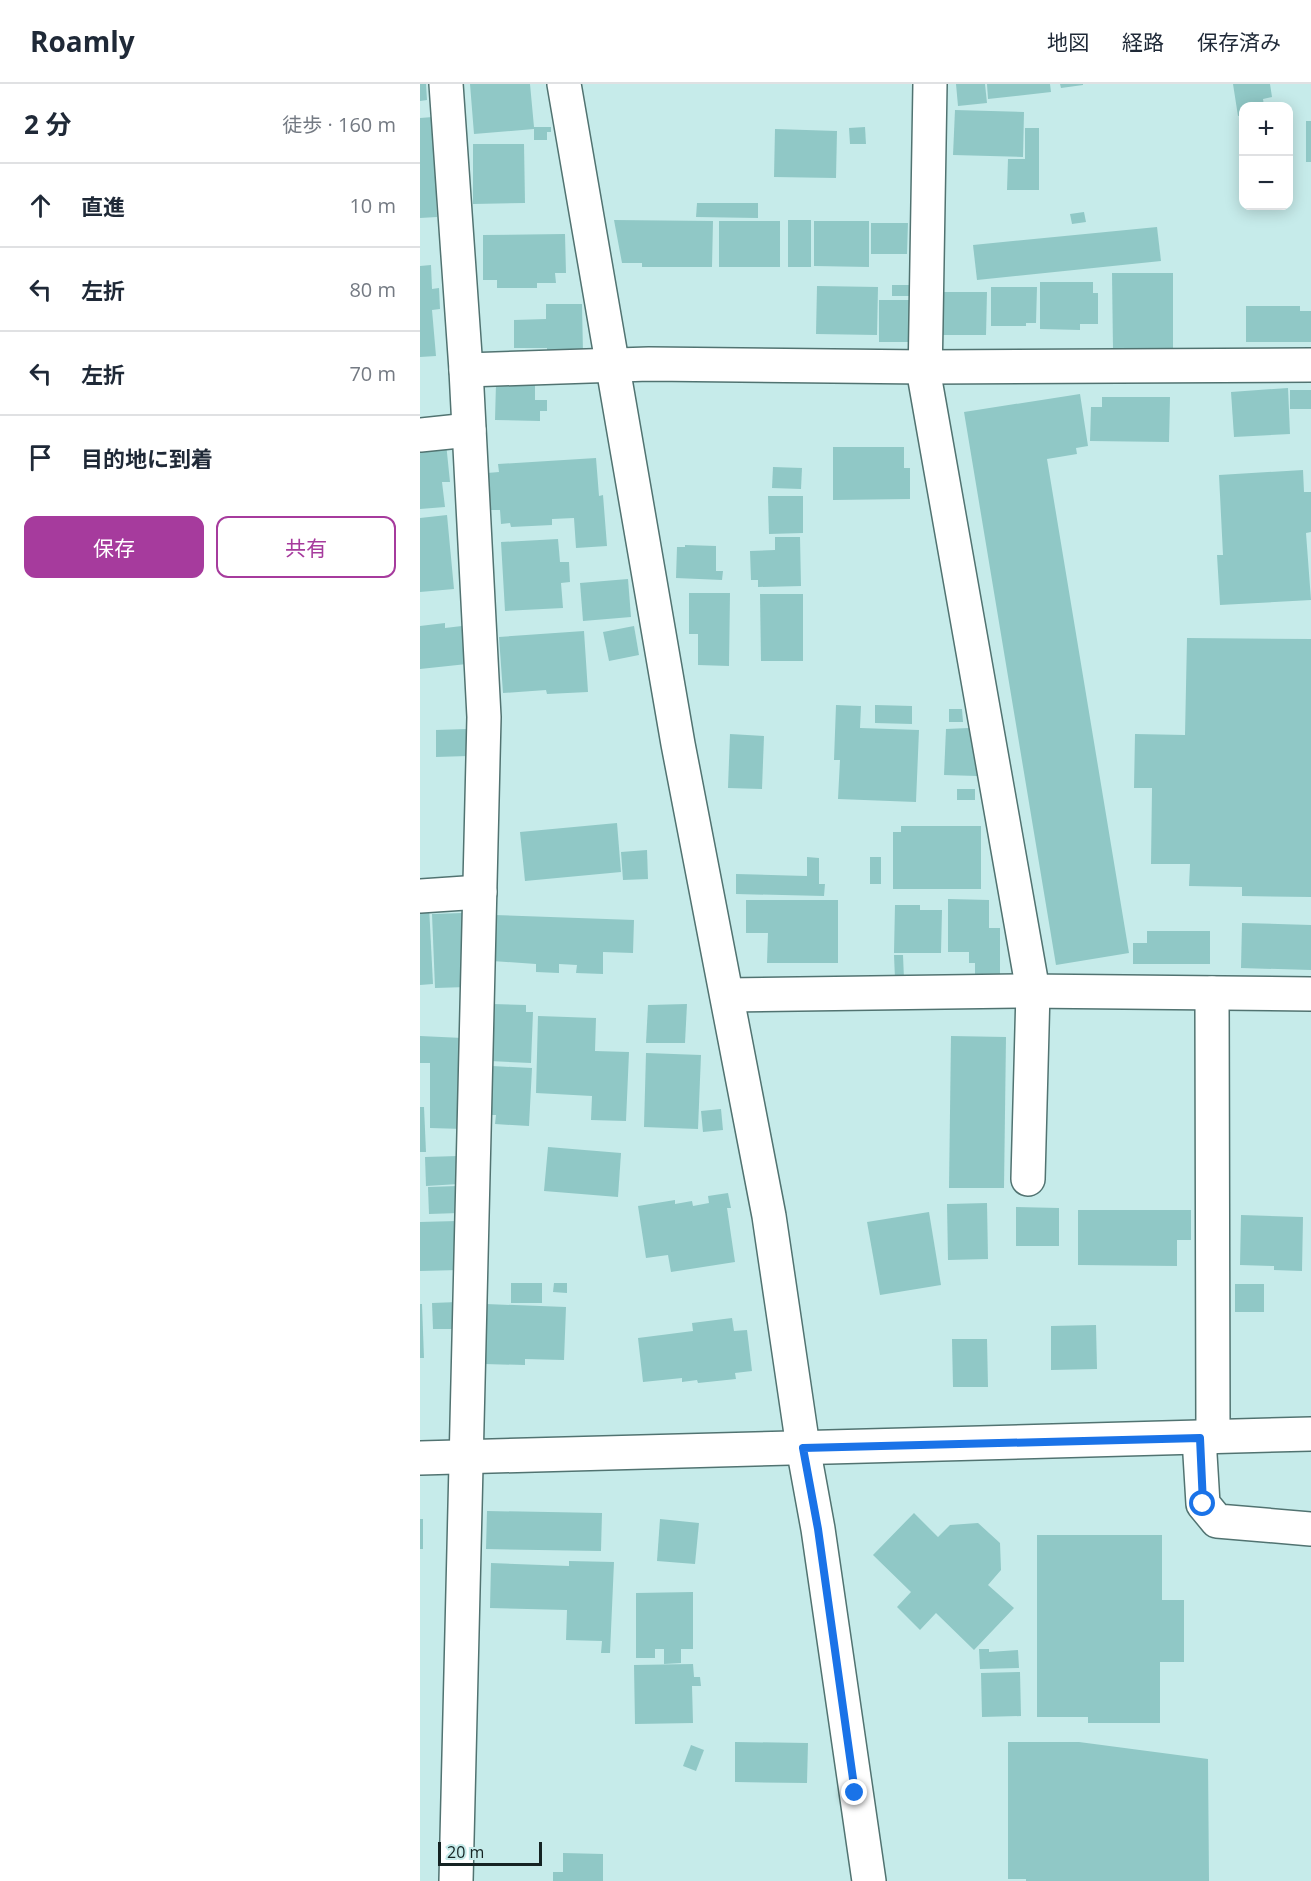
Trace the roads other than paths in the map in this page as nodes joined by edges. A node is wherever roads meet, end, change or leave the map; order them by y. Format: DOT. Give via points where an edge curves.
graph roads {
  1 [pos="446,84"];
  2 [pos="564,84"];
  3 [pos="930,84"];
  4 [pos="613,364"];
  5 [pos="1311,365"];
  6 [pos="926,367"];
  7 [pos="466,370"];
  8 [pos="470,430"];
  9 [pos="420,435"];
  10 [pos="480,892"];
  11 [pos="420,896"];
  12 [pos="1033,991"];
  13 [pos="1212,993"];
  14 [pos="1311,994"];
  15 [pos="726,995"];
  16 [pos="1028,1179"];
  17 [pos="1311,1434"];
  18 [pos="1206,1437"];
  19 [pos="803,1448"];
  20 [pos="467,1457"];
  21 [pos="420,1458"];
  22 [pos="1311,1529"];
  23 [pos="456,1881"];
  24 [pos="868,1881"];
  1 -- 7 [label="street"];
  2 -- 4 [label="street"];
  3 -- 6 [label="street"];
  4 -- 6 [label="street"];
  4 -- 7 [label="street"];
  4 -- 15 [label="street" via="678,744"];
  5 -- 6 [label="street"];
  6 -- 12 [label="street" via="925,380"];
  7 -- 8 [label="street"];
  8 -- 9 [label="street"];
  8 -- 10 [label="street" via="484,717"];
  10 -- 11 [label="street"];
  10 -- 20 [label="street"];
  12 -- 13 [label="street"];
  12 -- 15 [label="street"];
  12 -- 16 [label="street"];
  13 -- 14 [label="street"];
  13 -- 18 [label="street"];
  15 -- 19 [label="street" via="769,1216"];
  17 -- 18 [label="street"];
  18 -- 19 [label="street"];
  18 -- 22 [label="street" via="1203,1504 1217,1521"];
  19 -- 20 [label="street"];
  19 -- 24 [label="street"];
  20 -- 21 [label="street"];
  20 -- 23 [label="street"];
}
